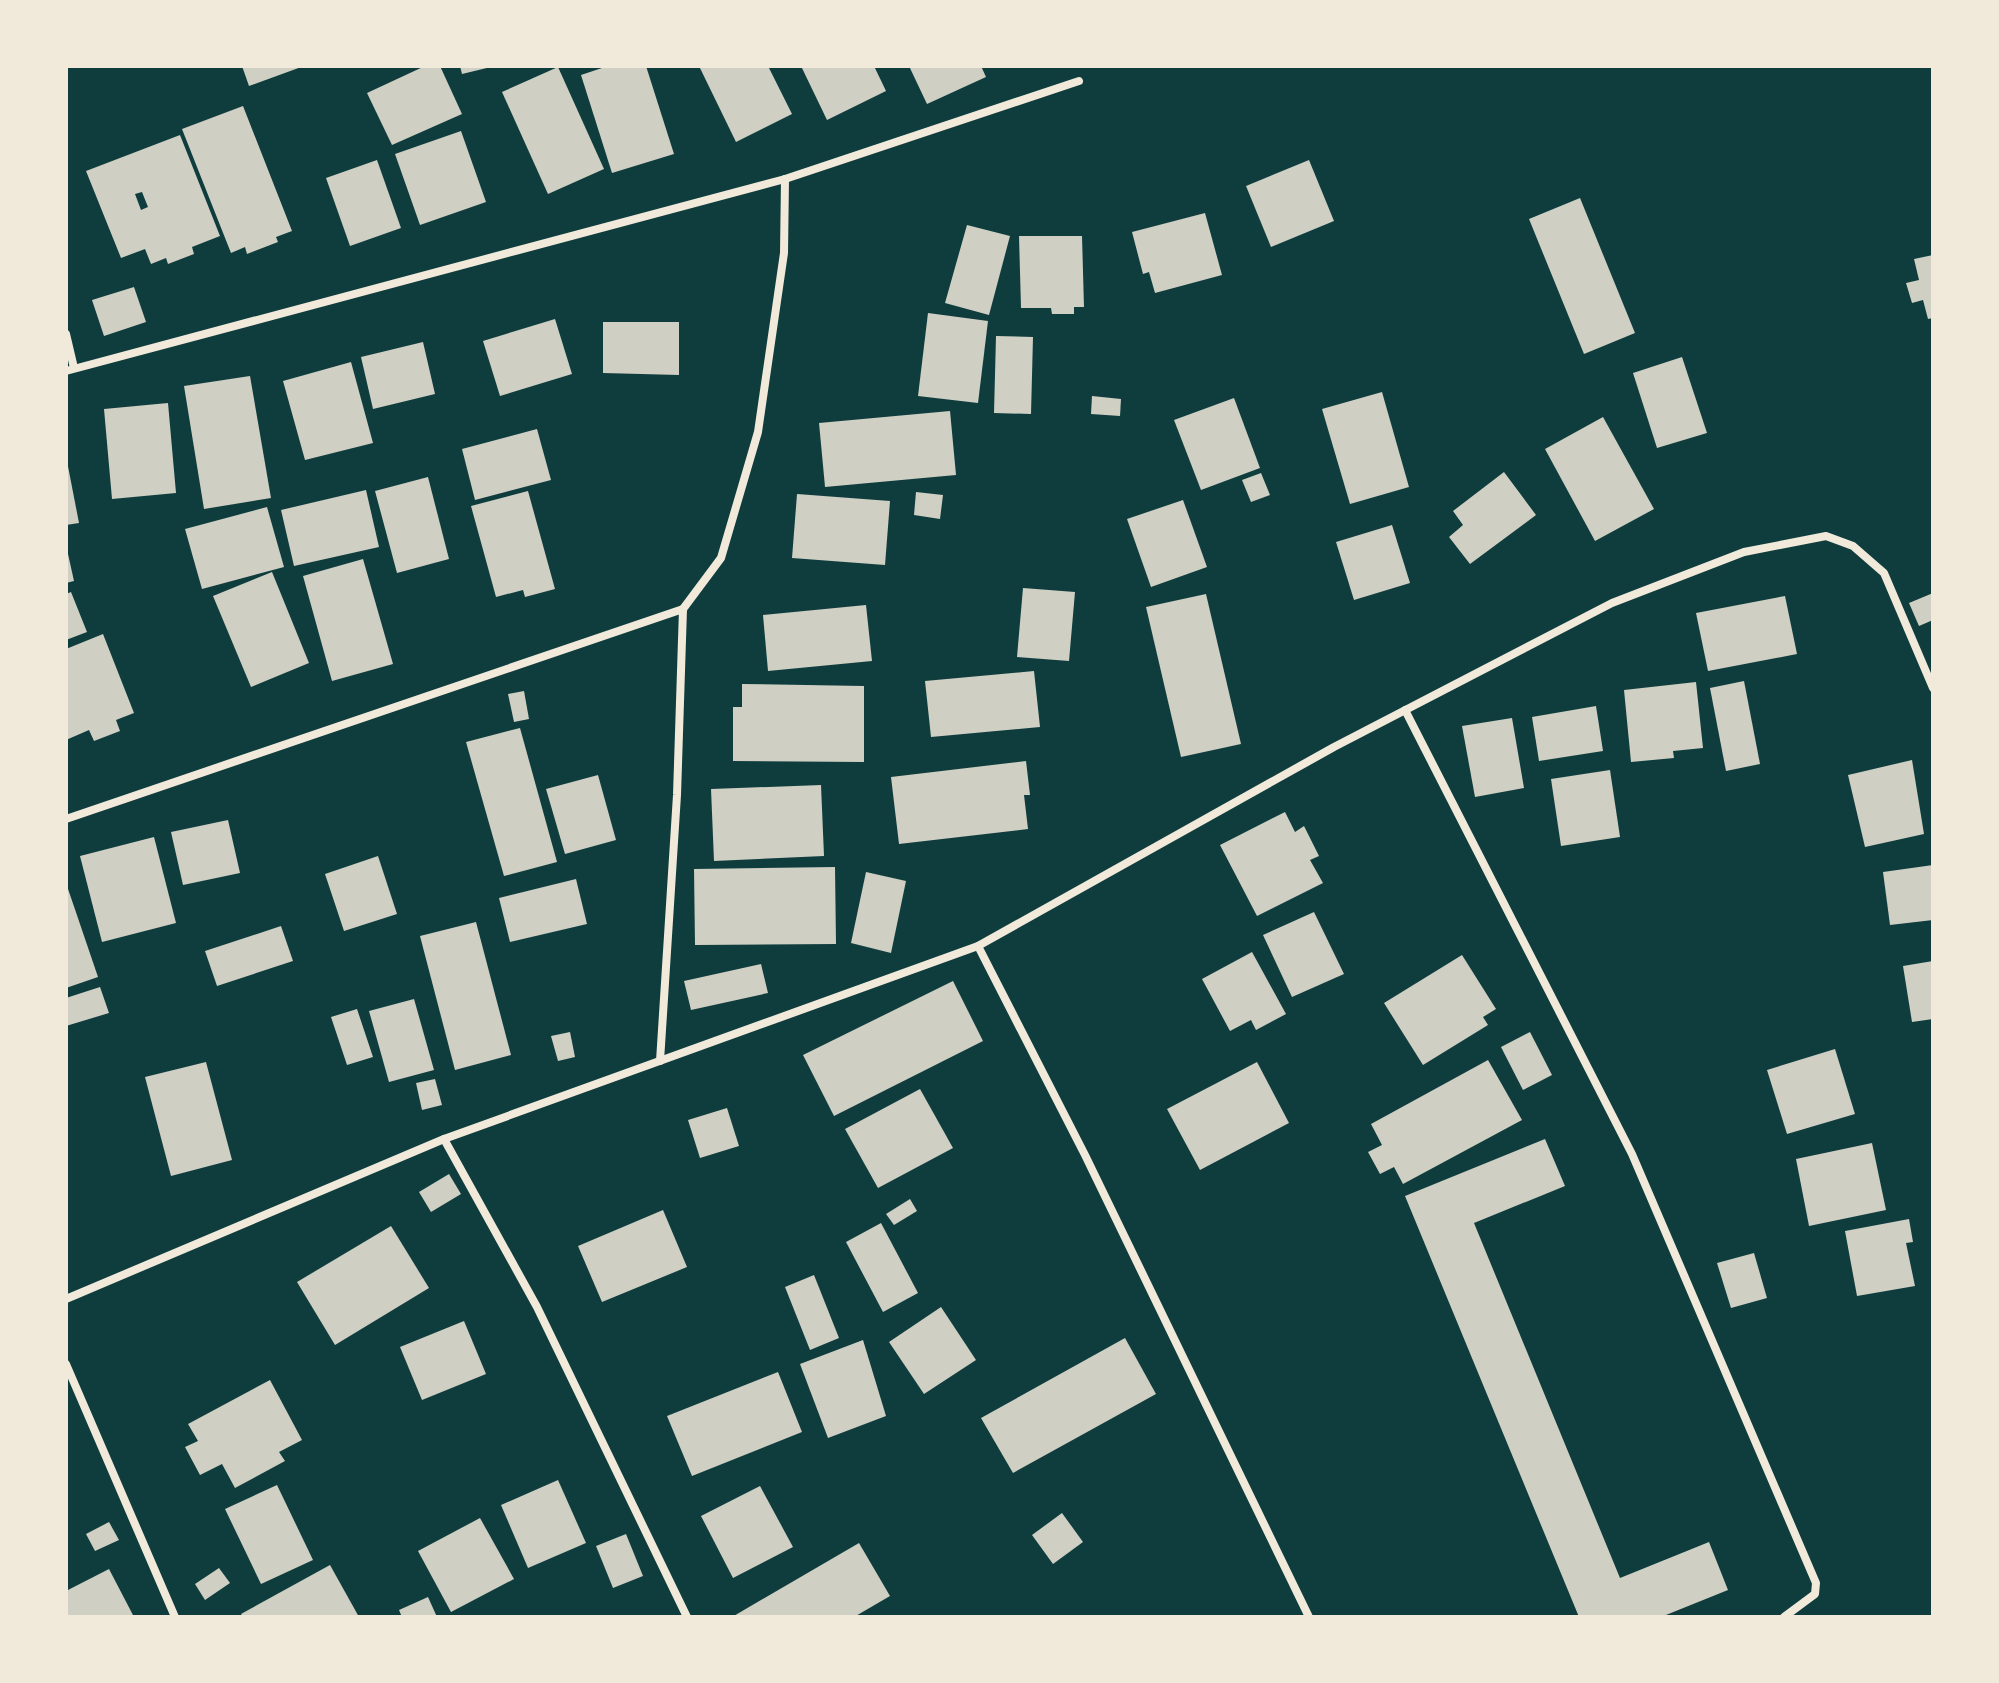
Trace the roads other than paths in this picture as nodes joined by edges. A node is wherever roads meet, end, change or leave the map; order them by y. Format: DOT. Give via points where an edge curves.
graph roads {
  1 [pos="1079,81"];
  2 [pos="785,179"];
  3 [pos="66,334"];
  4 [pos="70,370"];
  5 [pos="683,609"];
  6 [pos="1933,688"];
  7 [pos="1405,710"];
  8 [pos="66,819"];
  9 [pos="978,946"];
  10 [pos="660,1061"];
  11 [pos="444,1139"];
  12 [pos="66,1299"];
  13 [pos="66,1364"];
  14 [pos="175,1617"];
  15 [pos="687,1617"];
  16 [pos="1309,1617"];
  17 [pos="1784,1617"];
  1 -- 2 [label="street"];
  2 -- 4 [label="street"];
  2 -- 5 [label="street" via="784,253 758,432 721,558"];
  3 -- 4 [label="street"];
  5 -- 8 [label="street"];
  5 -- 10 [label="street"];
  6 -- 7 [label="street" via="1884,573 1853,546 1826,536 1744,552 1612,603"];
  7 -- 9 [label="street"];
  7 -- 17 [label="street" via="1632,1154 1816,1583 1815,1594"];
  9 -- 10 [label="street"];
  9 -- 16 [label="street"];
  10 -- 11 [label="street"];
  11 -- 12 [label="street"];
  11 -- 15 [label="street" via="537,1307"];
  13 -- 14 [label="street"];
}
